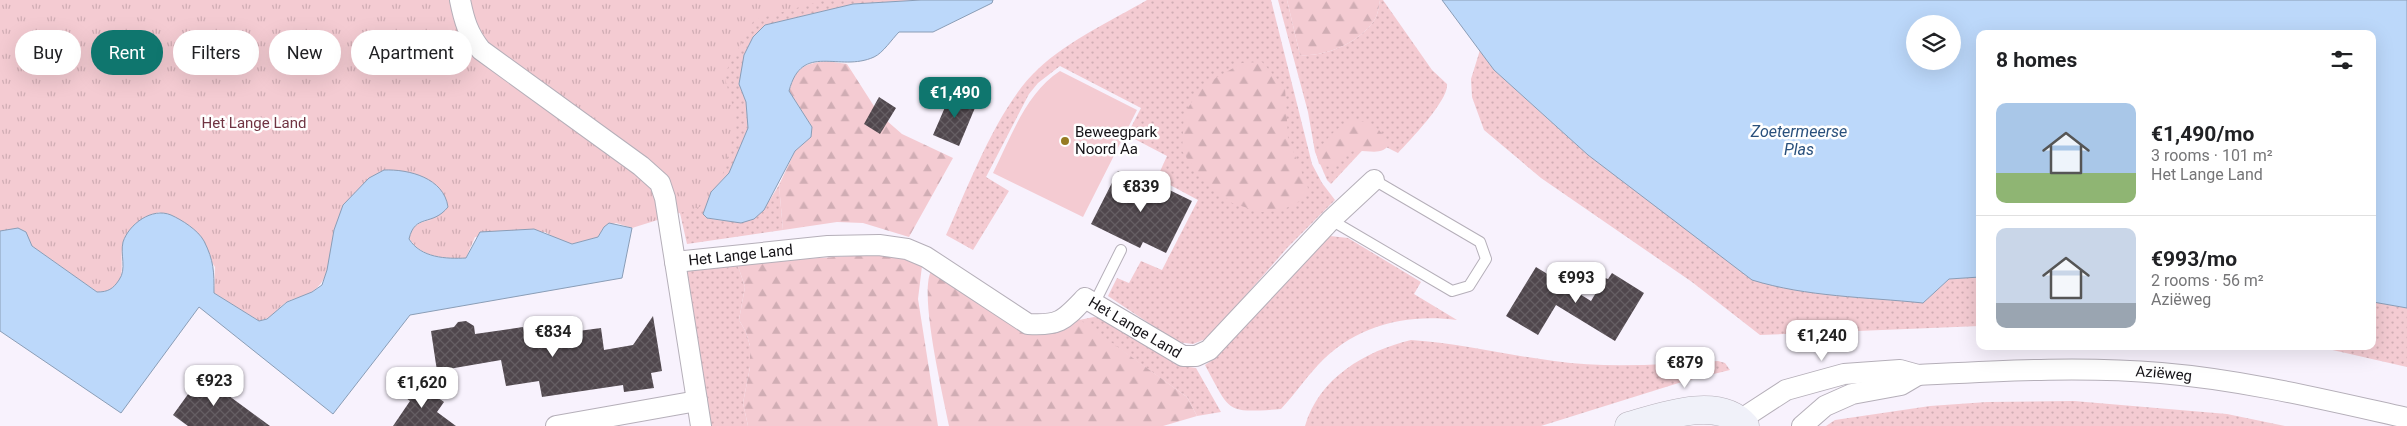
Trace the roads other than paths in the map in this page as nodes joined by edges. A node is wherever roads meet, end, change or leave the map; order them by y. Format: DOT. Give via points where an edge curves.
graph roads {
  1 [pos="460,0"];
  2 [pos="1374,180"];
  3 [pos="1331,220"];
  4 [pos="1121,250"];
  5 [pos="675,262"];
  6 [pos="1094,304"];
  7 [pos="1918,375"];
  8 [pos="697,401"];
  9 [pos="2407,418"];
  10 [pos="1741,424"];
  11 [pos="556,426"];
  12 [pos="701,426"];
  13 [pos="1629,426"];
  14 [pos="1802,426"];
  1 -- 5 [label="street, Het Lange Land" via="470,37 481,50 642,166 660,183"];
  2 -- 3 [label="street, Het Lange Land"];
  2 -- 3 [label="lane" via="1480,242 1486,259 1470,286 1452,291"];
  3 -- 6 [label="street, Het Lange Land" via="1209,350 1196,356 1183,356"];
  4 -- 6 [label="lane"];
  5 -- 6 [label="street, Het Lange Land" via="828,246 879,245 907,249 926,257 1028,324 1047,325 1065,319 1085,298"];
  5 -- 8 [label="street, Het Lange Land"];
  7 -- 9 [label="street, Aziëweg" via="2046,368 2161,373 2294,392"];
  7 -- 10 [label="street, Aziëweg" via="1900,370 1844,374 1786,390"];
  7 -- 14 [label="street, Aziëweg" via="1901,385 1852,394 1825,406"];
  8 -- 11 [label="street"];
  8 -- 12 [label="street, Het Lange Land"];
  10 -- 13 [label="street, Aziëweg" via="1718,411 1692,410"];
}
